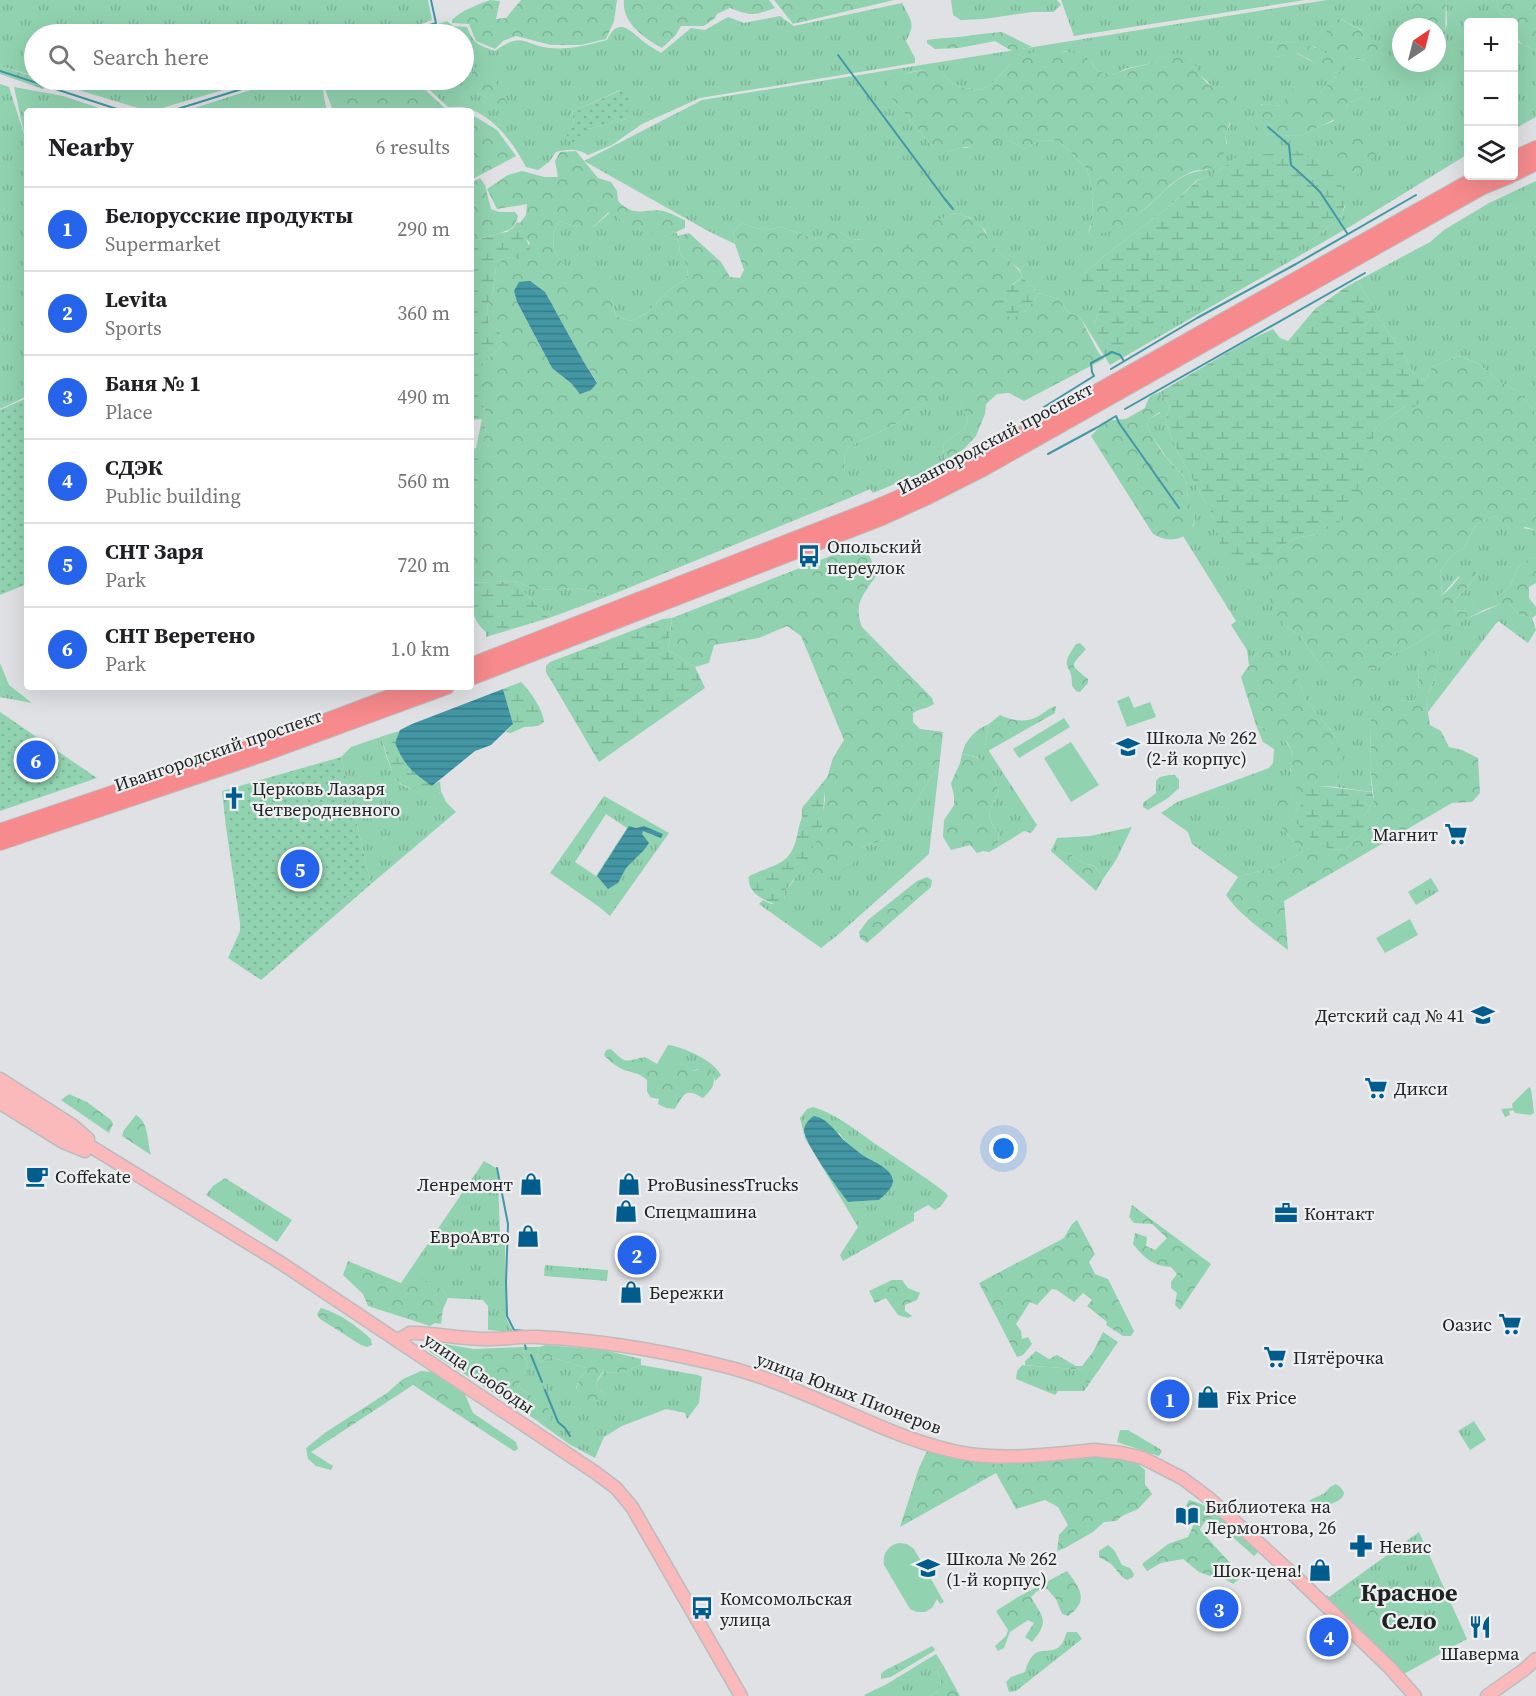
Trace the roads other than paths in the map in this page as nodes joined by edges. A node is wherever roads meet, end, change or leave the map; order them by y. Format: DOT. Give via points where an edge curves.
graph roads {
  1 [pos="1536,148"];
  2 [pos="1518,156"];
  3 [pos="1536,163"];
  4 [pos="1518,172"];
  5 [pos="1472,180"];
  6 [pos="1500,180"];
  7 [pos="474,664"];
  8 [pos="474,677"];
  9 [pos="407,690"];
  10 [pos="439,690"];
  11 [pos="0,831"];
  12 [pos="0,843"];
  13 [pos="0,1079"];
  14 [pos="0,1091"];
  15 [pos="0,1103"];
  16 [pos="113,1161"];
  17 [pos="398,1340"];
  18 [pos="1536,1659"];
  19 [pos="741,1696"];
  20 [pos="1415,1696"];
  21 [pos="1487,1696"];
  1 -- 2 [label="highway"];
  3 -- 4 [label="highway, Ивангородский проспект"];
  5 -- 7 [label="highway, Ивангородский проспект" via="920,488"];
  6 -- 8 [label="highway, Ивангородский проспект" via="926,498"];
  9 -- 11 [label="highway, Ивангородский проспект"];
  10 -- 12 [label="highway, Ивангородский проспект" via="278,750"];
  13 -- 16 [label="main road, улица Свободы" via="72,1125"];
  14 -- 16 [label="main road, улица Свободы"];
  15 -- 16 [label="main road, улица Свободы" via="63,1142"];
  16 -- 17 [label="main road, улица Свободы"];
  17 -- 19 [label="main road, улица Свободы" via="616,1488 632,1507"];
  17 -- 20 [label="main road, улица Юных Пионеров" via="410,1333 483,1340 534,1337 637,1349 708,1362 755,1376 906,1437 968,1454 998,1457 1095,1450 1143,1458 1182,1478 1210,1499 1296,1577"];
  18 -- 21 [label="main road"];
}
